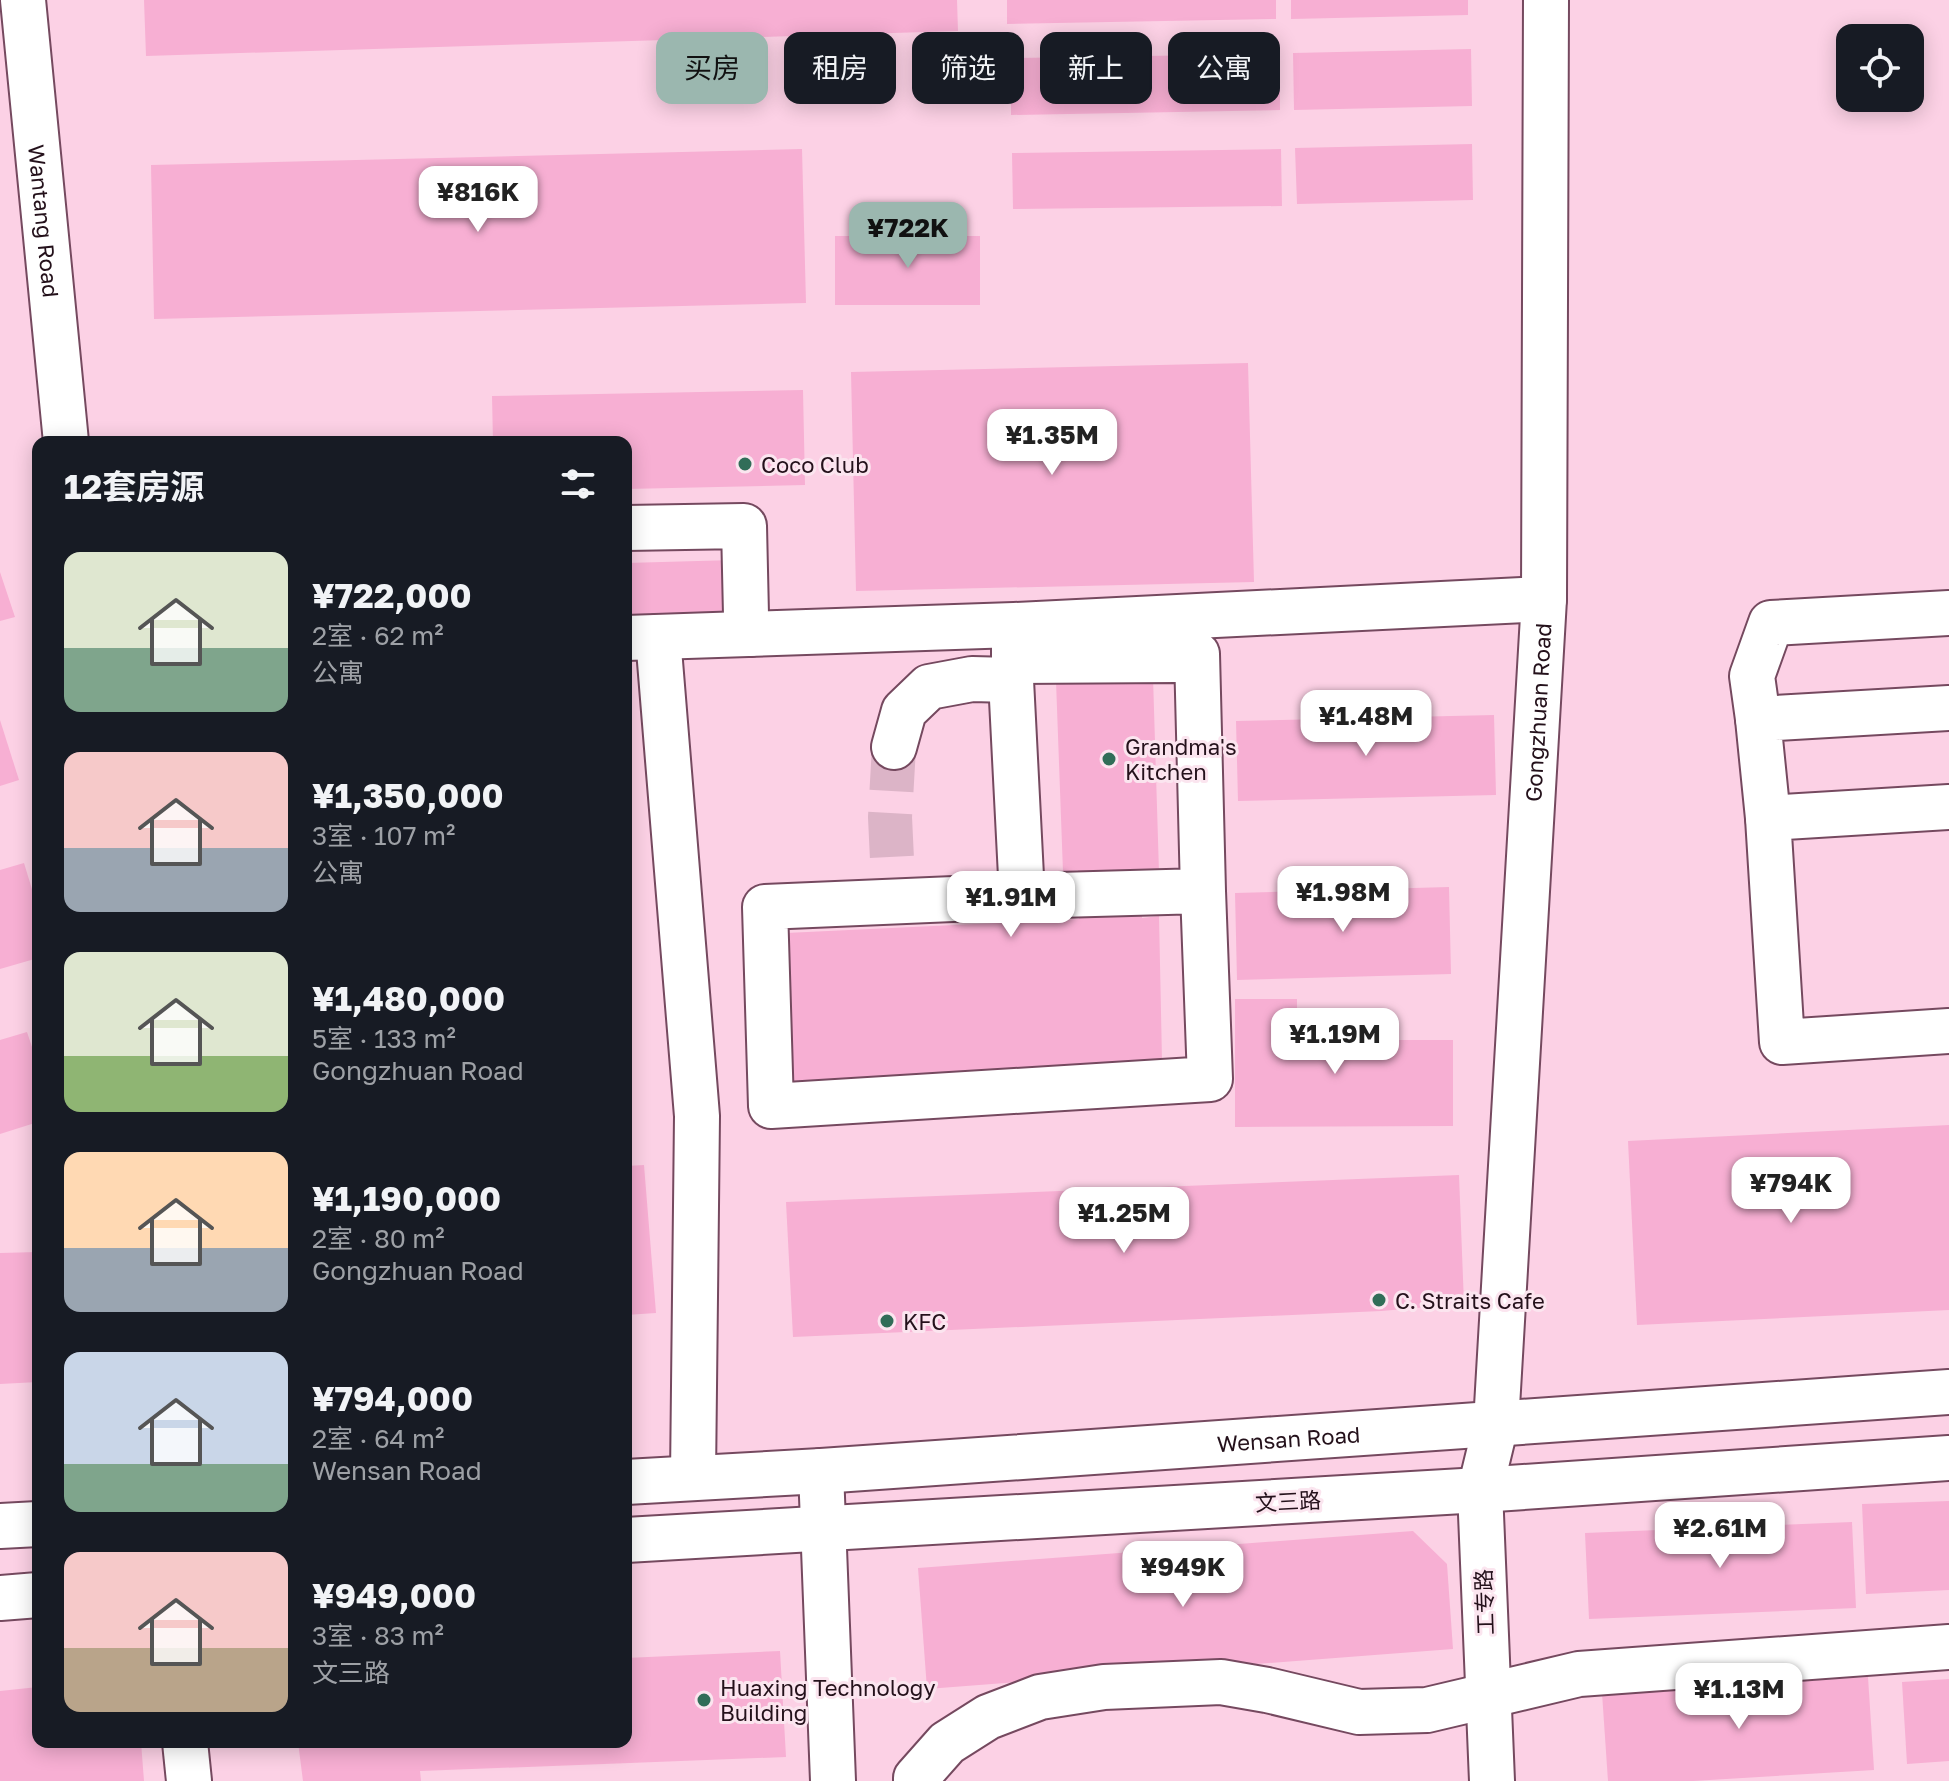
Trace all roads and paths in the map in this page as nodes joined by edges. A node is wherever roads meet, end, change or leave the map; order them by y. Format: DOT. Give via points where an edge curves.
graph roads {
  1 [pos="23,0"];
  2 [pos="1546,0"];
  3 [pos="65,436"];
  4 [pos="632,528"];
  5 [pos="1544,599"];
  6 [pos="1949,613"];
  7 [pos="750,634"];
  8 [pos="642,637"];
  9 [pos="1013,655"];
  10 [pos="1175,660"];
  11 [pos="1949,708"];
  12 [pos="1758,719"];
  13 [pos="894,747"];
  14 [pos="1949,807"];
  15 [pos="1768,818"];
  16 [pos="1180,824"];
  17 [pos="1203,891"];
  18 [pos="1022,896"];
  19 [pos="1949,1031"];
  20 [pos="1949,1392"];
  21 [pos="1496,1424"];
  22 [pos="1949,1458"];
  23 [pos="821,1471"];
  24 [pos="693,1477"];
  25 [pos="632,1482"];
  26 [pos="1480,1490"];
  27 [pos="32,1524"];
  28 [pos="0,1526"];
  29 [pos="822,1528"];
  30 [pos="632,1540"];
  31 [pos="32,1595"];
  32 [pos="0,1598"];
  33 [pos="1949,1647"];
  34 [pos="1488,1696"];
  35 [pos="186,1748"];
  36 [pos="189,1781"];
  37 [pos="833,1781"];
  38 [pos="916,1781"];
  39 [pos="1492,1781"];
  1 -- 3 [label="street, Wantang Road"];
  2 -- 5 [label="street, Gongzhuan Road"];
  4 -- 7 [label="street" via="744,526"];
  5 -- 9 [label="street"];
  5 -- 21 [label="street, Gongzhuan Road"];
  6 -- 12 [label="street" via="1771,623 1752,676"];
  7 -- 8 [label="street"];
  7 -- 9 [label="street"];
  8 -- 24 [label="street" via="697,1116"];
  9 -- 10 [label="street"];
  9 -- 13 [label="street" via="972,679 929,687 904,711"];
  9 -- 18 [label="street"];
  10 -- 16 [label="street"];
  10 -- 17 [label="street" via="1197,654"];
  11 -- 12 [label="street"];
  12 -- 15 [label="street"];
  14 -- 15 [label="street"];
  15 -- 19 [label="street" via="1782,1042"];
  17 -- 18 [label="street"];
  17 -- 18 [label="street" via="1210,1079 771,1106 765,907"];
  20 -- 21 [label="street, Wensan Road"];
  21 -- 23 [label="street, Wensan Road"];
  21 -- 26 [label="street, 工专路"];
  22 -- 26 [label="street, 文三路"];
  23 -- 24 [label="street, Wensan Road"];
  23 -- 29 [label="street"];
  24 -- 25 [label="street, Wensan Road"];
  26 -- 29 [label="street, 文三路"];
  26 -- 34 [label="street, 工专路"];
  27 -- 28 [label="street"];
  29 -- 30 [label="street, 文三路"];
  29 -- 37 [label="street"];
  31 -- 32 [label="street"];
  33 -- 34 [label="street" via="1579,1674"];
  34 -- 38 [label="street" via="1427,1710 1359,1712 1221,1682 1104,1687 1040,1697 988,1717 947,1743"];
  34 -- 39 [label="street, 工专路"];
  35 -- 36 [label="street"];
}
